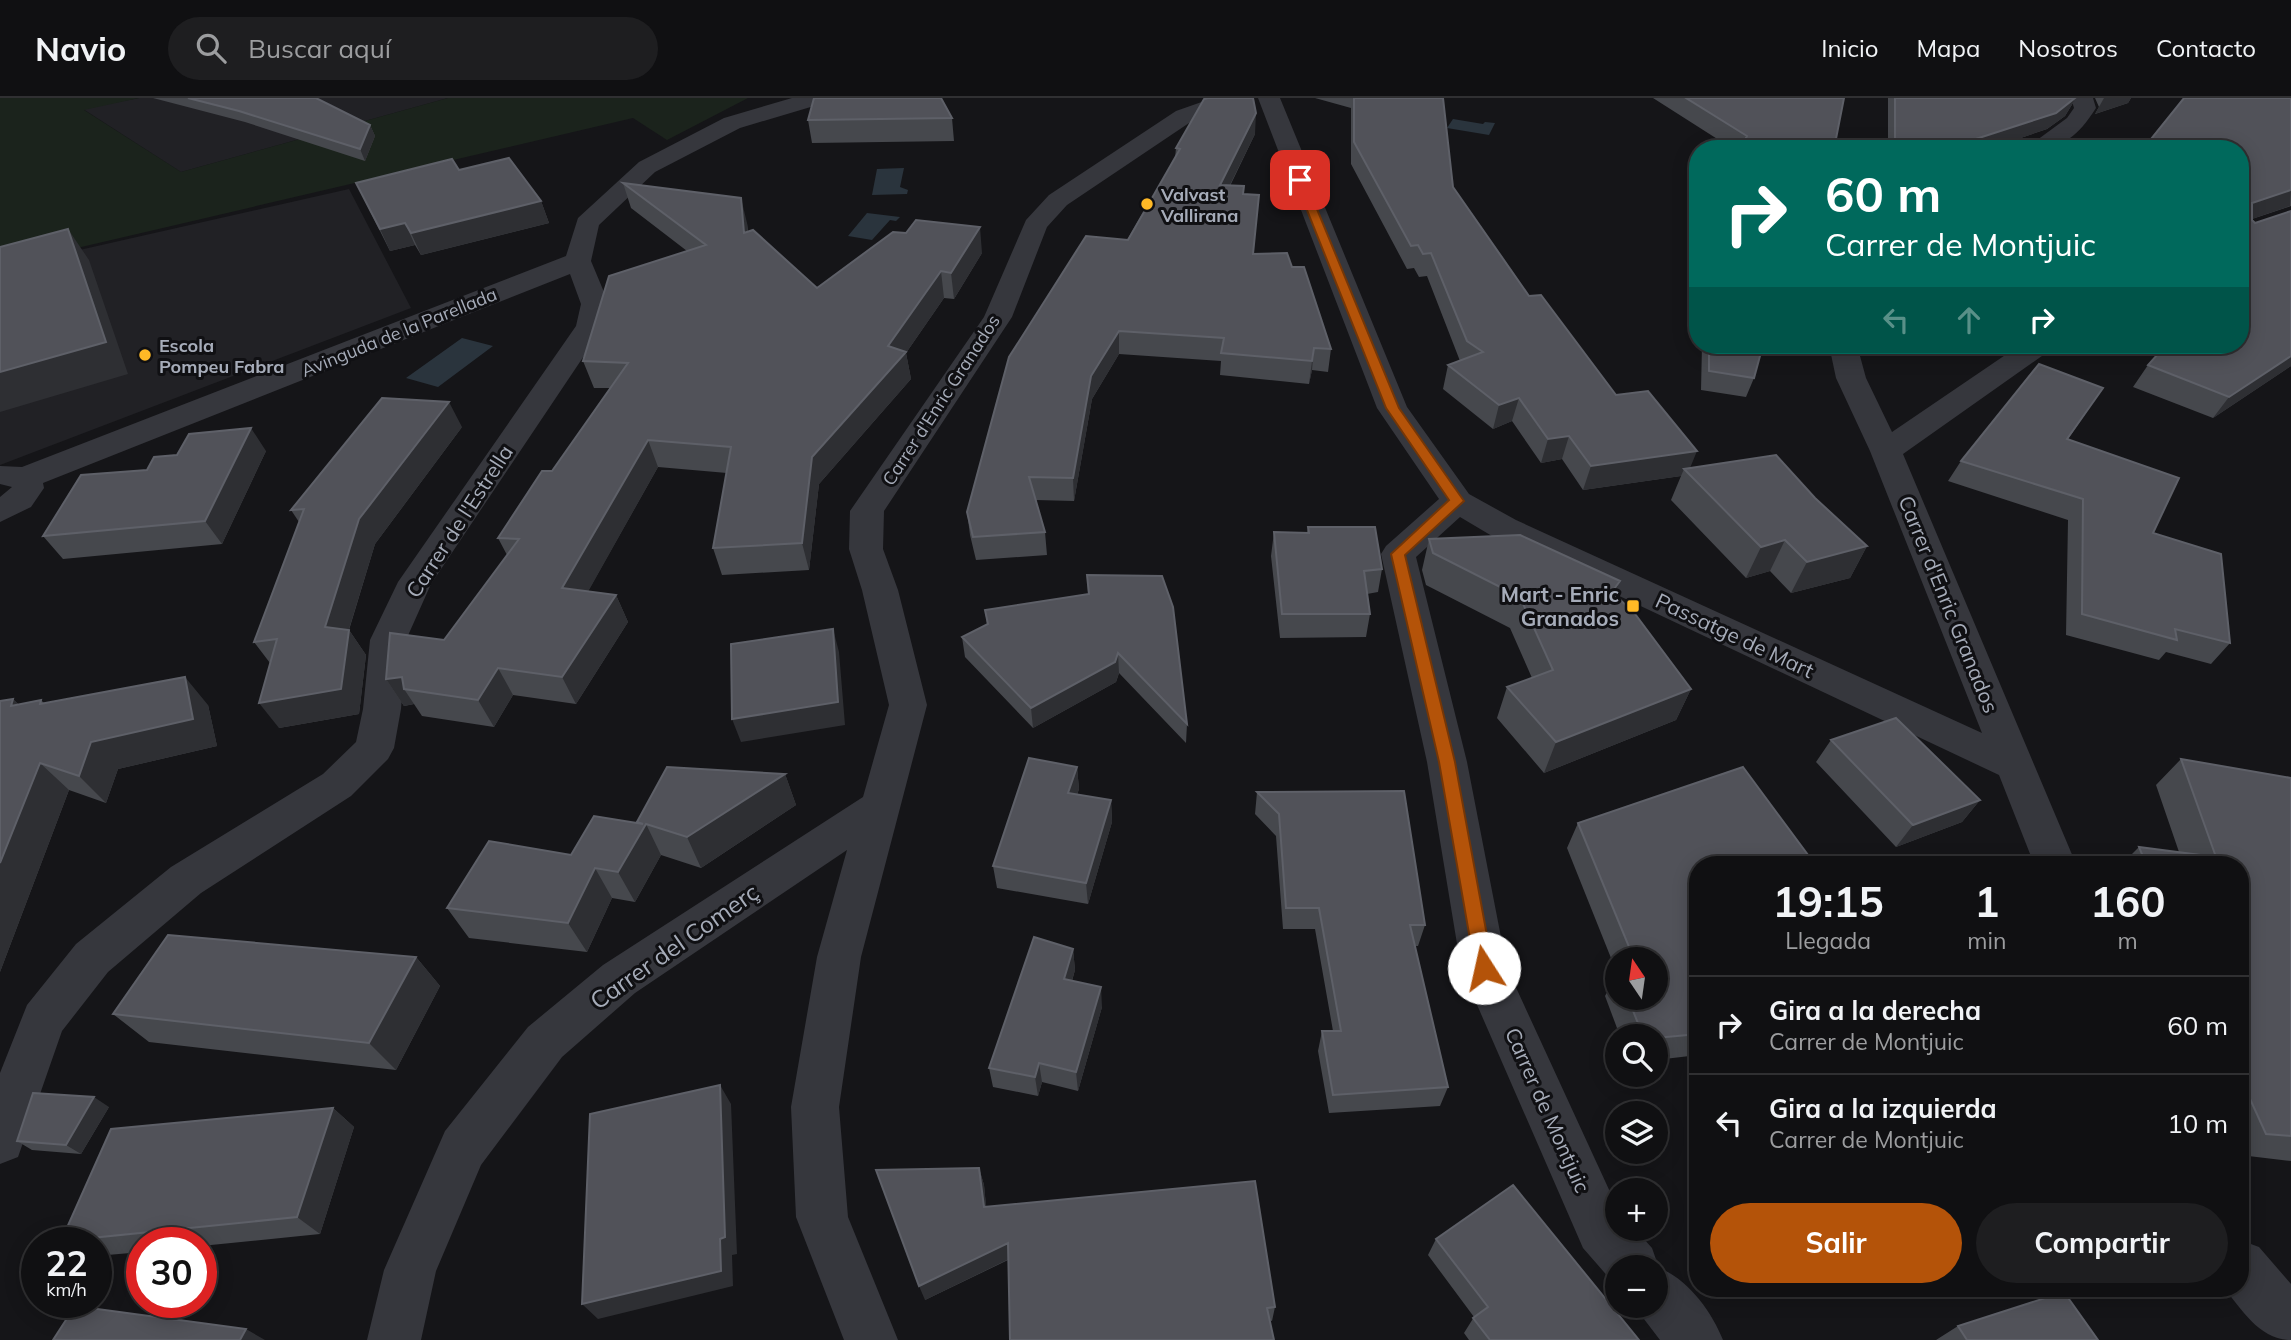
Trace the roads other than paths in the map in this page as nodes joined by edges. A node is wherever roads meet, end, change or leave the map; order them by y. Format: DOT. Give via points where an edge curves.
graph roads {
  1 [pos="1234,98"];
  2 [pos="1269,98"];
  3 [pos="2082,98"];
  4 [pos="806,100"];
  5 [pos="2050,140"];
  6 [pos="578,261"];
  7 [pos="1845,354"];
  8 [pos="2026,354"];
  9 [pos="1886,451"];
  10 [pos="13,477"];
  11 [pos="1457,501"];
  12 [pos="0,510"];
  13 [pos="2014,765"];
  14 [pos="879,807"];
  15 [pos="2052,856"];
  16 [pos="0,1140"];
  17 [pos="1623,1255"];
  18 [pos="2249,1277"];
  19 [pos="1668,1307"];
  20 [pos="2291,1319"];
  21 [pos="394,1340"];
  22 [pos="871,1340"];
  23 [pos="1696,1340"];
  1 -- 14 [label="street, Carrer d'Enric Granados" via="1184,116 1058,200 1035,225 998,317 867,511 866,549 908,705"];
  2 -- 11 [label="street" via="1392,408"];
  3 -- 5 [label="street" via="2085,108 2075,123"];
  4 -- 6 [label="street" via="732,123 647,167 587,223"];
  6 -- 10 [label="street, Avinguda de la Parellada"];
  6 -- 16 [label="street, Carrer de l'Estrella" via="595,304 590,326 415,582 388,640 374,748 337,785 186,880 92,958 43,1020"];
  7 -- 9 [label="street, Carrer d'Enric Granados" via="1851,379"];
  8 -- 9 [label="street"];
  9 -- 13 [label="street, Carrer d'Enric Granados"];
  10 -- 12 [label="street" via="28,488"];
  11 -- 13 [label="street, Passatge de Mart" via="1516,534"];
  11 -- 17 [label="street, Carrer de Montjuic" via="1398,554 1447,762 1484,968 1601,1230"];
  13 -- 15 [label="street, Carrer d'Enric Granados"];
  14 -- 21 [label="street, Carrer del Comerç" via="619,979 545,1042 463,1148 410,1270"];
  14 -- 22 [label="street, Carrer d'Enric Granados" via="839,957 815,1107 822,1217"];
  18 -- 20 [label="street"];
  19 -- 23 [label="street"];
}
